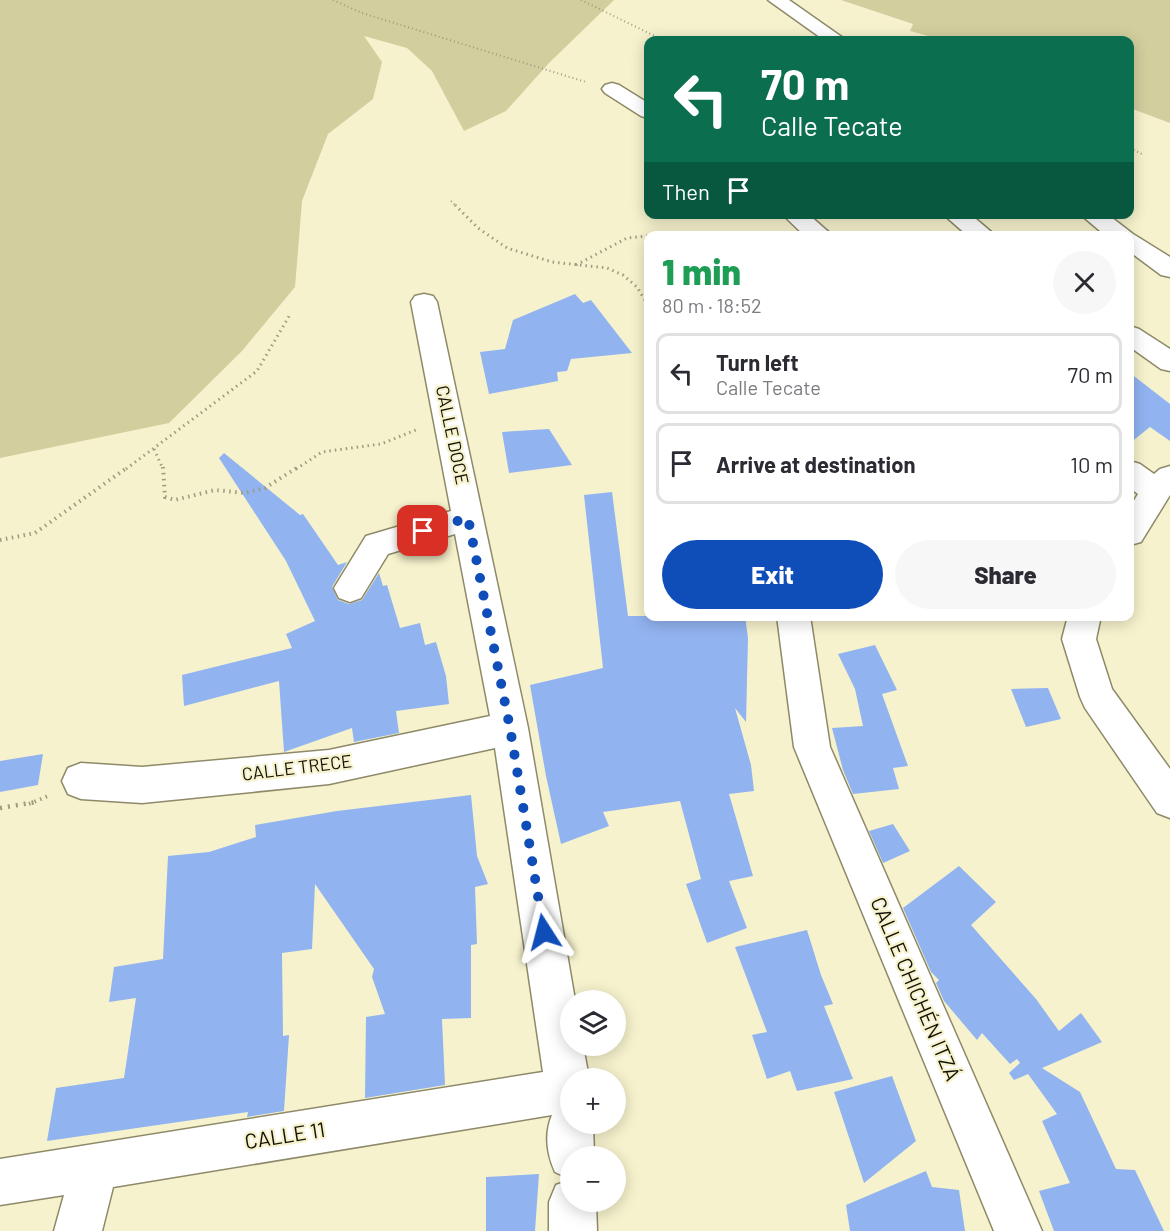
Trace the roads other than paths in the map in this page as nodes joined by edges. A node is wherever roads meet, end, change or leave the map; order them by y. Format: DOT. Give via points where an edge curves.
graph roads {
  1 [pos="777,0"];
  2 [pos="830,36"];
  3 [pos="612,89"];
  4 [pos="644,109"];
  5 [pos="799,219"];
  6 [pos="961,219"];
  7 [pos="1098,219"];
  8 [pos="815,231"];
  9 [pos="977,231"];
  10 [pos="1115,231"];
  11 [pos="1134,244"];
  12 [pos="1170,269"];
  13 [pos="424,302"];
  14 [pos="1134,338"];
  15 [pos="1170,362"];
  16 [pos="1134,473"];
  17 [pos="1163,484"];
  18 [pos="468,518"];
  19 [pos="1134,527"];
  20 [pos="351,588"];
  21 [pos="793,621"];
  22 [pos="1084,621"];
  23 [pos="510,728"];
  24 [pos="81,781"];
  25 [pos="1170,800"];
  26 [pos="566,1068"];
  27 [pos="560,1092"];
  28 [pos="95,1166"];
  29 [pos="0,1182"];
  30 [pos="573,1212"];
  31 [pos="78,1231"];
  32 [pos="573,1231"];
  33 [pos="1018,1231"];
  1 -- 2 [label="street"];
  3 -- 4 [label="street"];
  5 -- 8 [label="street"];
  6 -- 9 [label="street"];
  7 -- 10 [label="street"];
  11 -- 12 [label="street"];
  13 -- 18 [label="street, CALLE DOCE"];
  14 -- 15 [label="street"];
  16 -- 17 [label="street"];
  17 -- 19 [label="street"];
  18 -- 20 [label="street" via="377,545"];
  18 -- 23 [label="street, CALLE DOCE"];
  21 -- 33 [label="street, CALLE CHICHÉN ITZÁ" via="812,747"];
  22 -- 25 [label="street" via="1079,639 1097,698"];
  23 -- 24 [label="street, CALLE TRECE" via="329,767 142,785"];
  23 -- 26 [label="street, CALLE DOCE"];
  27 -- 28 [label="street, CALLE 11"];
  28 -- 29 [label="street, CALLE 11"];
  28 -- 31 [label="street"];
  30 -- 32 [label="street"];
}
